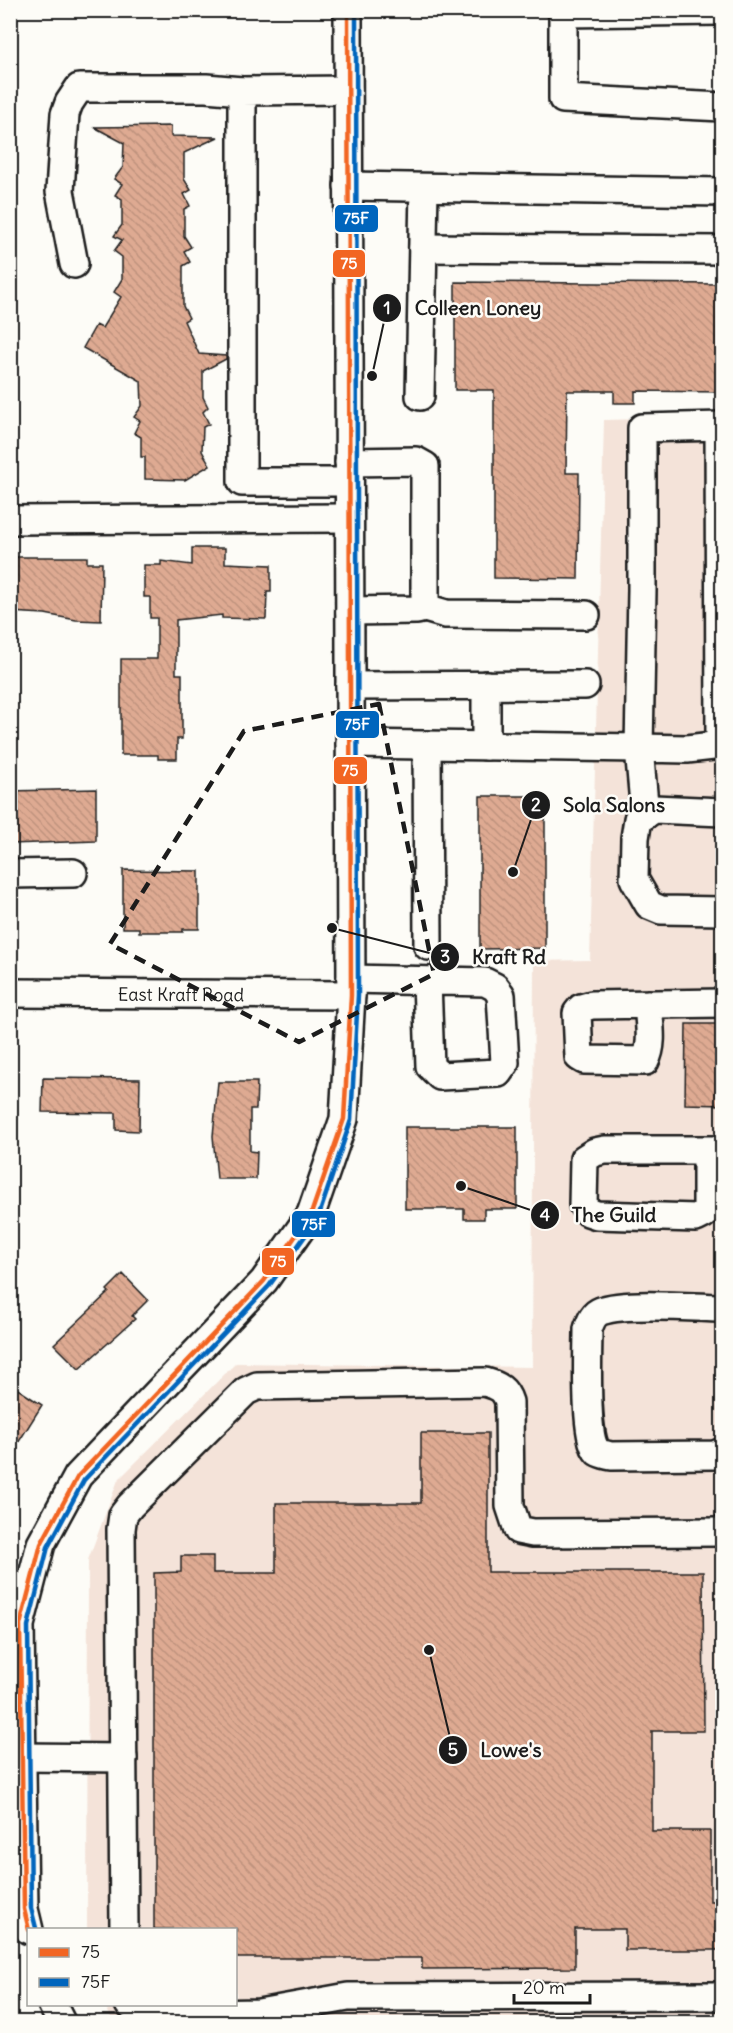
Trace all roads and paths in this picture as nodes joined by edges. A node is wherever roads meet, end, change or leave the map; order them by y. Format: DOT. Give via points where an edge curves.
graph roads {
  1 [pos="348,10"];
  2 [pos="723,11"];
  3 [pos="562,12"];
  4 [pos="348,90"];
  5 [pos="242,91"];
  6 [pos="723,107"];
  7 [pos="348,186"];
  8 [pos="424,188"];
  9 [pos="723,192"];
  10 [pos="423,248"];
  11 [pos="723,250"];
  12 [pos="74,264"];
  13 [pos="420,396"];
  14 [pos="721,426"];
  15 [pos="349,472"];
  16 [pos="349,518"];
  17 [pos="10,520"];
  18 [pos="425,608"];
  19 [pos="350,611"];
  20 [pos="586,615"];
  21 [pos="486,685"];
  22 [pos="585,685"];
  23 [pos="350,686"];
  24 [pos="350,744"];
  25 [pos="427,746"];
  26 [pos="486,746"];
  27 [pos="721,746"];
  28 [pos="639,748"];
  29 [pos="723,812"];
  30 [pos="645,815"];
  31 [pos="73,873"];
  32 [pos="10,874"];
  33 [pos="723,911"];
  34 [pos="428,946"];
  35 [pos="427,981"];
  36 [pos="351,987"];
  37 [pos="10,993"];
  38 [pos="723,1003"];
  39 [pos="648,1004"];
  40 [pos="715,1150"];
  41 [pos="723,1309"];
  42 [pos="723,1452"];
  43 [pos="723,1532"];
  44 [pos="21,1757"];
  45 [pos="123,1758"];
  46 [pos="17,1883"];
  47 [pos="29,1928"];
  48 [pos="124,1928"];
  49 [pos="723,1996"];
  50 [pos="53,2006"];
  51 [pos="132,2006"];
  52 [pos="193,2018"];
  53 [pos="61,2022"];
  1 -- 4 [label="street"];
  2 -- 3 [label="street"];
  3 -- 6 [label="street" via="564,99"];
  4 -- 5 [label="street"];
  4 -- 7 [label="street"];
  5 -- 12 [label="street" via="206,87 79,88 65,114 60,190"];
  5 -- 15 [label="street" via="242,482"];
  7 -- 8 [label="street"];
  7 -- 15 [label="street"];
  8 -- 9 [label="street"];
  8 -- 10 [label="street"];
  10 -- 11 [label="street"];
  10 -- 13 [label="street"];
  14 -- 27 [label="street"];
  14 -- 28 [label="street" via="642,428"];
  15 -- 16 [label="street"];
  15 -- 18 [label="street" via="416,461 425,466"];
  16 -- 17 [label="street"];
  16 -- 19 [label="street"];
  18 -- 19 [label="street"];
  18 -- 20 [label="street" via="446,614"];
  19 -- 23 [label="street"];
  21 -- 22 [label="street"];
  21 -- 23 [label="street"];
  21 -- 26 [label="street"];
  23 -- 24 [label="street"];
  24 -- 25 [label="street"];
  24 -- 36 [label="street"];
  25 -- 26 [label="street"];
  25 -- 34 [label="street"];
  26 -- 28 [label="street"];
  27 -- 28 [label="street"];
  28 -- 30 [label="street"];
  29 -- 30 [label="street" via="654,809"];
  30 -- 33 [label="street" via="638,819 634,879 649,905 661,910"];
  31 -- 32 [label="street"];
  35 -- 36 [label="street, East Kraft Road"];
  36 -- 37 [label="street, East Kraft Road"];
  36 -- 44 [label="street" via="344,1119 311,1214 264,1281 78,1476 41,1544 20,1625"];
  38 -- 39 [label="street"];
  40 -- 40 [label="street" via="595,1152 584,1159 583,1205 597,1215 696,1218 707,1208"];
  41 -- 42 [label="street" via="620,1307 600,1311 588,1329 589,1428 599,1453 611,1456"];
  43 -- 45 [label="street" via="518,1530 510,1506 510,1402 498,1386 485,1382 257,1386 246,1391 123,1515"];
  44 -- 45 [label="street"];
  44 -- 46 [label="street"];
  45 -- 48 [label="street"];
  46 -- 47 [label="street"];
  49 -- 52 [label="street" via="348,1997 259,2013"];
  50 -- 53 [label="street"];
  51 -- 52 [label="street" via="141,2013"];
}
